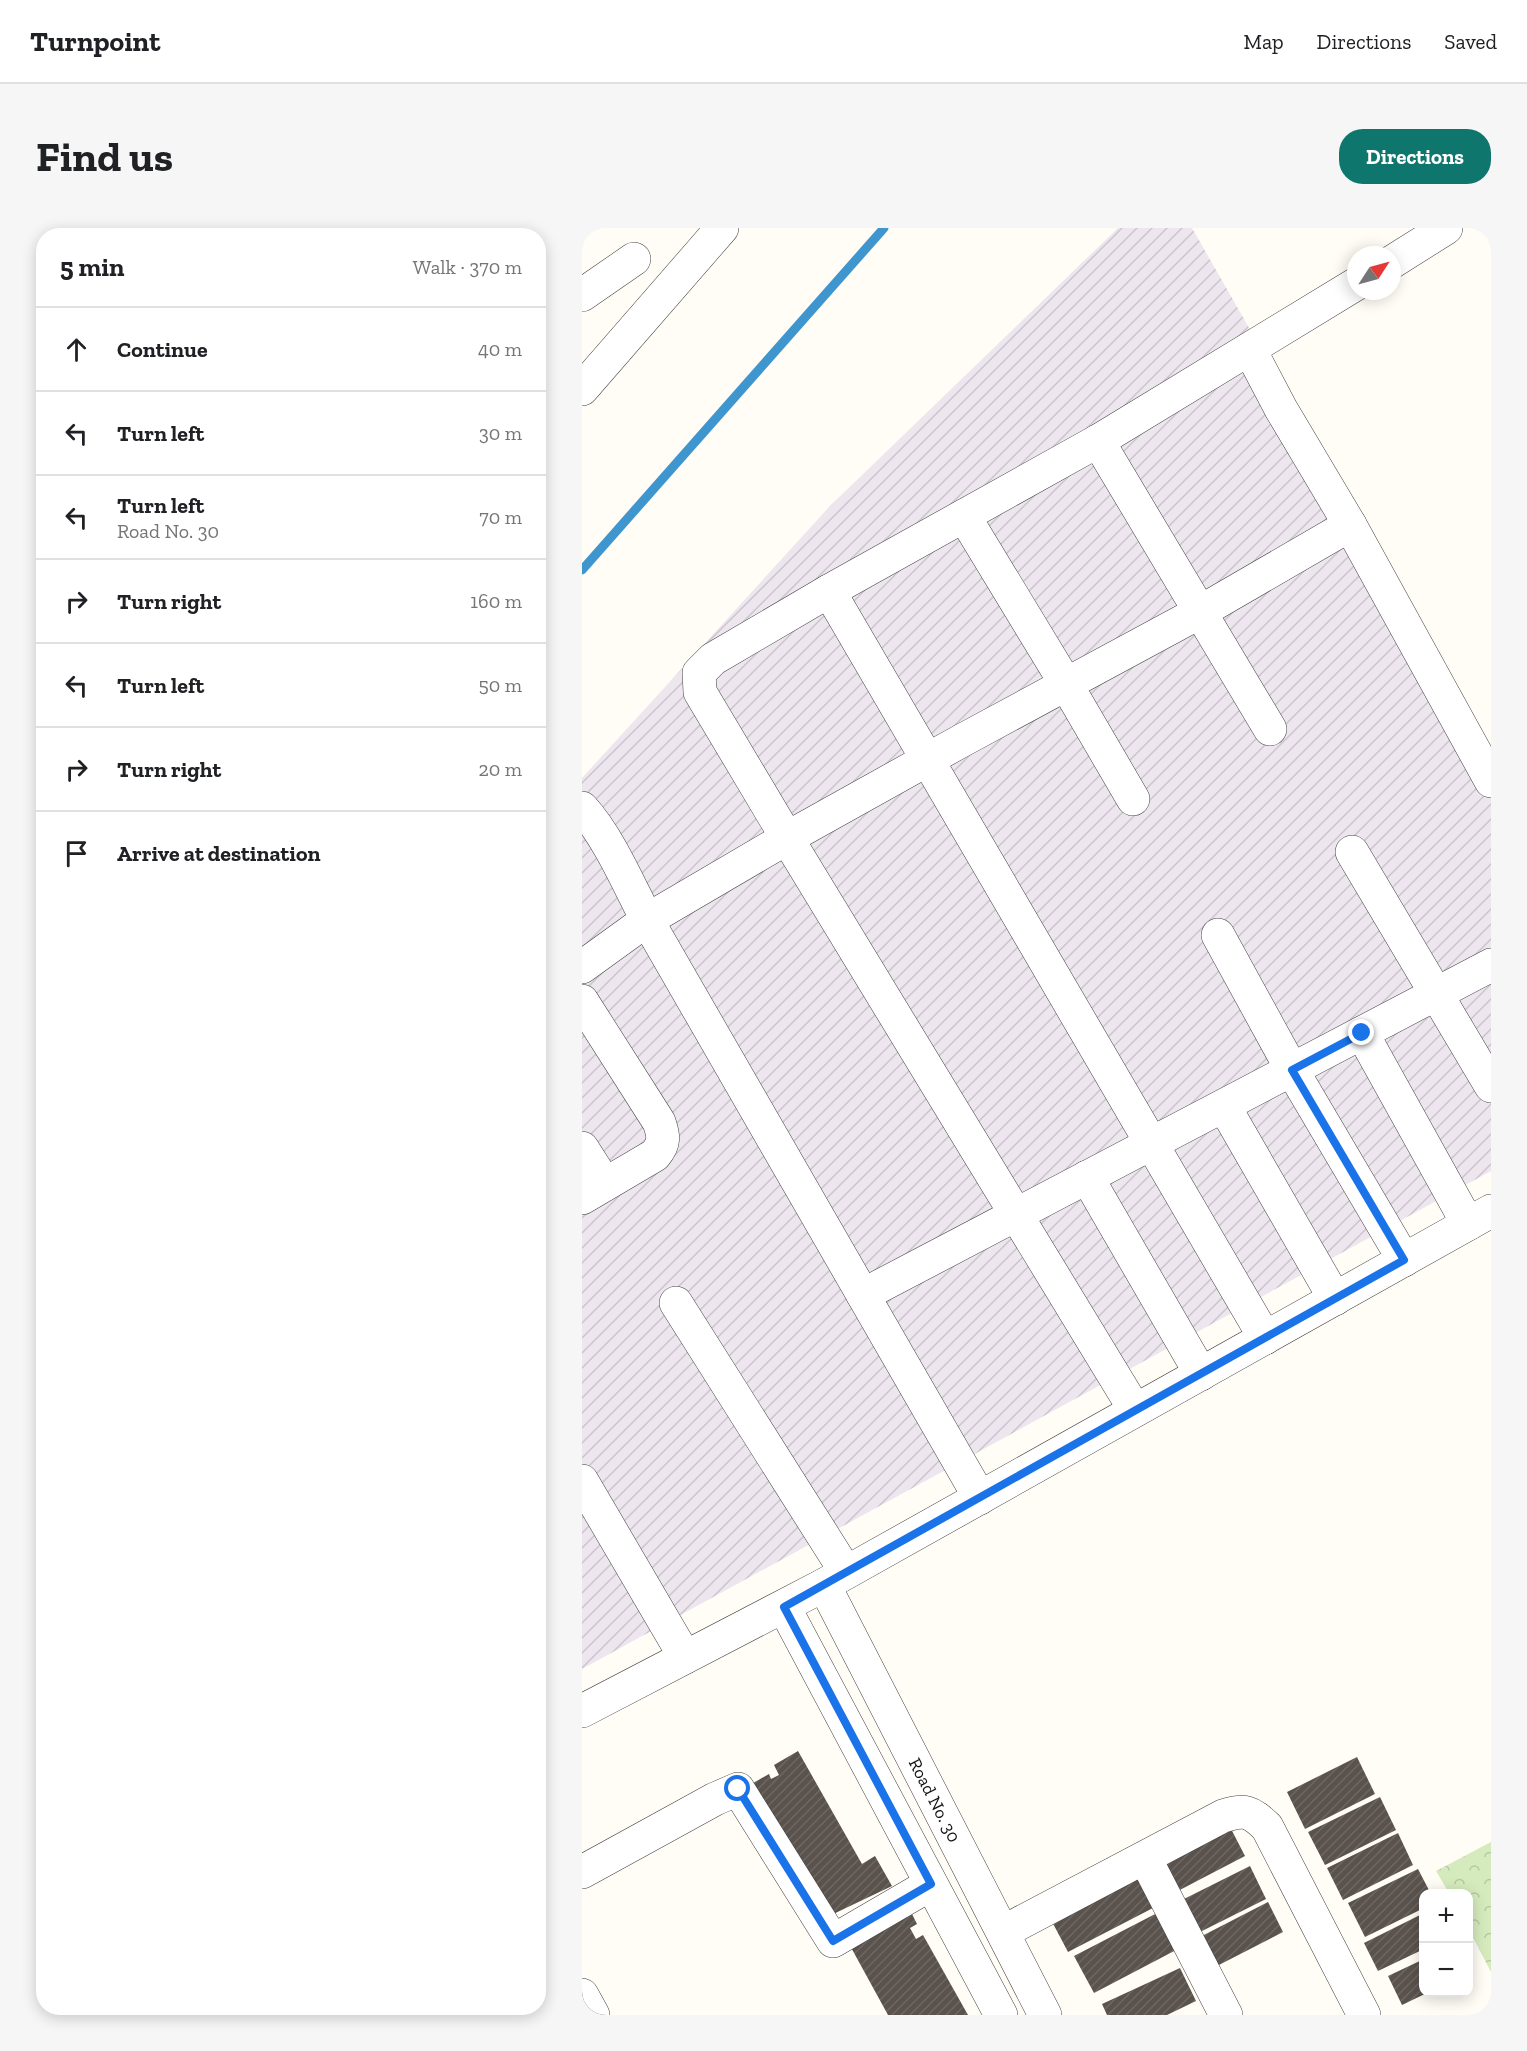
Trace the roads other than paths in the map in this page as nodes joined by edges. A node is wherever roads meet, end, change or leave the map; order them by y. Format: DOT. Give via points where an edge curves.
graph roads {
  1 [pos="722,228"];
  2 [pos="1446,228"];
  3 [pos="1401,256"];
  4 [pos="634,259"];
  5 [pos="1347,290"];
  6 [pos="582,295"];
  7 [pos="1250,350"];
  8 [pos="582,389"];
  9 [pos="1098,441"];
  10 [pos="964,516"];
  11 [pos="1350,525"];
  12 [pos="830,591"];
  13 [pos="1200,612"];
  14 [pos="1066,684"];
  15 [pos="1270,729"];
  16 [pos="928,759"];
  17 [pos="1491,781"];
  18 [pos="1133,799"];
  19 [pos="582,808"];
  20 [pos="787,838"];
  21 [pos="1352,852"];
  22 [pos="647,920"];
  23 [pos="1218,935"];
  24 [pos="1491,965"];
  25 [pos="582,967"];
  26 [pos="1437,993"];
  27 [pos="582,1001"];
  28 [pos="1362,1033"];
  29 [pos="1292,1070"];
  30 [pos="1491,1086"];
  31 [pos="1224,1106"];
  32 [pos="1152,1143"];
  33 [pos="582,1148"];
  34 [pos="1087,1177"];
  35 [pos="593,1191"];
  36 [pos="1015,1215"];
  37 [pos="1479,1218"];
  38 [pos="1404,1260"];
  39 [pos="863,1295"];
  40 [pos="1335,1299"];
  41 [pos="676,1303"];
  42 [pos="1265,1338"];
  43 [pos="1201,1374"];
  44 [pos="1136,1410"];
  45 [pos="582,1481"];
  46 [pos="980,1498"];
  47 [pos="835,1579"];
  48 [pos="784,1607"];
  49 [pos="685,1657"];
  50 [pos="582,1711"];
  51 [pos="1145,1858"];
  52 [pos="582,1872"];
  53 [pos="931,1884"];
  54 [pos="1003,1932"];
  55 [pos="582,1995"];
  56 [pos="593,2015"];
  57 [pos="1001,2015"];
  58 [pos="1045,2015"];
  59 [pos="1226,2015"];
  60 [pos="1364,2015"];
  1 -- 8 [label="street"];
  2 -- 3 [label="street"];
  4 -- 6 [label="street"];
  5 -- 7 [label="street"];
  7 -- 9 [label="street"];
  7 -- 11 [label="street"];
  9 -- 10 [label="street"];
  9 -- 13 [label="street"];
  10 -- 12 [label="street"];
  10 -- 14 [label="street"];
  11 -- 13 [label="street"];
  11 -- 17 [label="street"];
  12 -- 16 [label="street"];
  12 -- 20 [label="street" via="713,659 699,673 700,692"];
  13 -- 14 [label="street"];
  13 -- 15 [label="street"];
  14 -- 16 [label="street"];
  14 -- 18 [label="street"];
  16 -- 20 [label="street"];
  16 -- 32 [label="street"];
  19 -- 22 [label="street"];
  20 -- 22 [label="street"];
  20 -- 36 [label="street"];
  21 -- 26 [label="street"];
  22 -- 25 [label="street"];
  22 -- 39 [label="street"];
  23 -- 29 [label="street"];
  24 -- 26 [label="street"];
  26 -- 28 [label="street"];
  26 -- 30 [label="street"];
  27 -- 35 [label="street" via="664,1135 655,1155"];
  28 -- 29 [label="street"];
  28 -- 37 [label="street"];
  29 -- 31 [label="street"];
  29 -- 38 [label="street"];
  31 -- 32 [label="street"];
  31 -- 40 [label="street"];
  32 -- 34 [label="street"];
  32 -- 42 [label="street"];
  33 -- 35 [label="street"];
  34 -- 36 [label="street"];
  34 -- 43 [label="street"];
  36 -- 39 [label="street"];
  36 -- 44 [label="street"];
  37 -- 38 [label="street"];
  38 -- 40 [label="street"];
  39 -- 46 [label="street"];
  40 -- 42 [label="street"];
  41 -- 47 [label="street, Road No. 30"];
  42 -- 43 [label="street"];
  43 -- 44 [label="street"];
  44 -- 46 [label="street"];
  45 -- 49 [label="street"];
  46 -- 47 [label="street"];
  47 -- 48 [label="street"];
  47 -- 54 [label="street, Road No. 30"];
  48 -- 49 [label="street"];
  48 -- 53 [label="street"];
  49 -- 50 [label="street"];
  51 -- 54 [label="street"];
  51 -- 59 [label="street"];
  51 -- 60 [label="street" via="1223,1816 1241,1811 1254,1814 1267,1827"];
  52 -- 53 [label="street" via="738,1789 833,1941"];
  53 -- 57 [label="street"];
  54 -- 58 [label="street, Road No. 30"];
  55 -- 56 [label="street"];
}
